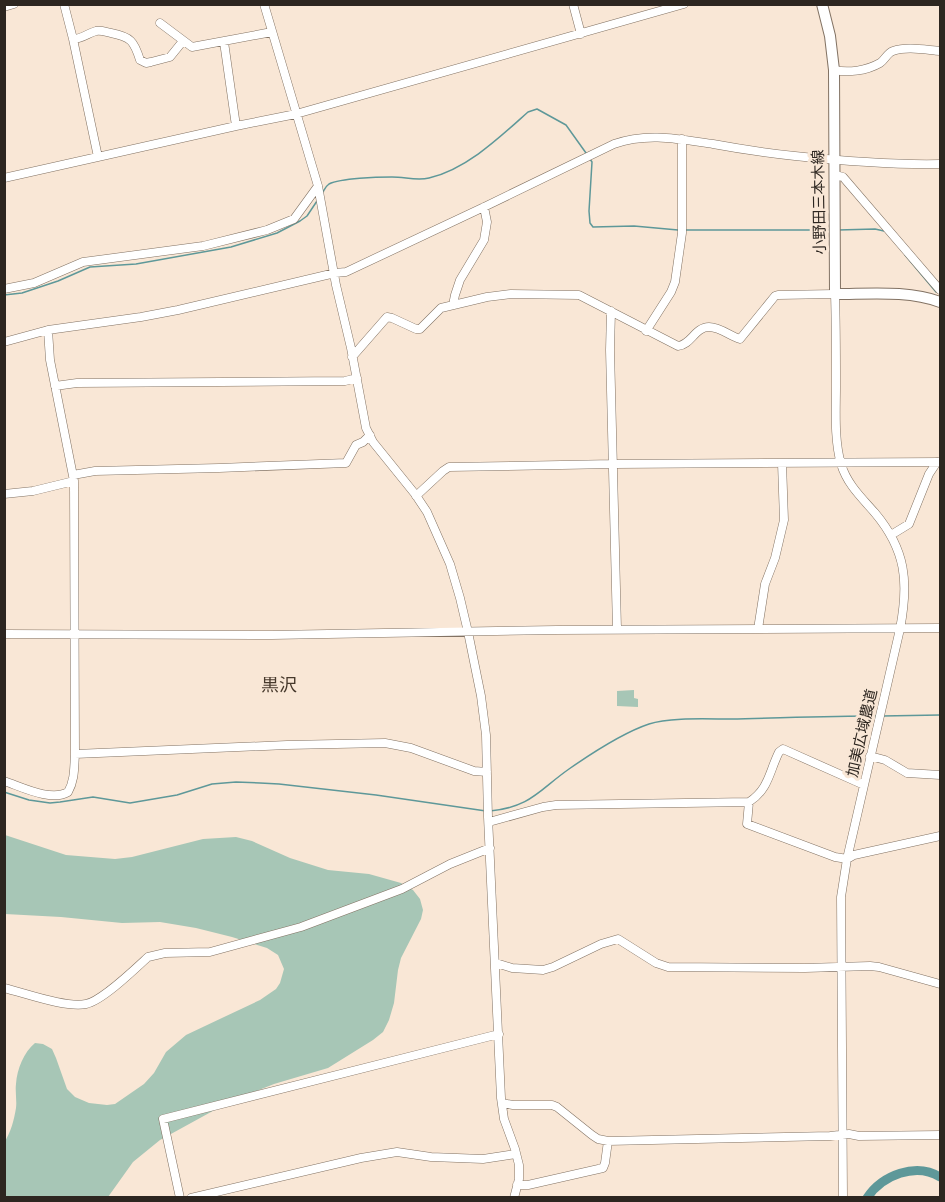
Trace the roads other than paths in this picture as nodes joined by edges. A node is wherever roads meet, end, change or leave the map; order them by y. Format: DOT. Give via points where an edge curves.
graph roads {
  1 [pos="14,4"];
  2 [pos="64,4"];
  3 [pos="264,4"];
  4 [pos="573,4"];
  5 [pos="684,4"];
  6 [pos="822,4"];
  7 [pos="4,7"];
  8 [pos="160,23"];
  9 [pos="272,32"];
  10 [pos="581,34"];
  11 [pos="73,39"];
  12 [pos="183,41"];
  13 [pos="224,42"];
  14 [pos="940,51"];
  15 [pos="834,70"];
  16 [pos="296,114"];
  17 [pos="237,126"];
  18 [pos="682,139"];
  19 [pos="98,157"];
  20 [pos="834,159"];
  21 [pos="940,165"];
  22 [pos="835,175"];
  23 [pos="4,178"];
  24 [pos="319,189"];
  25 [pos="484,207"];
  26 [pos="334,273"];
  27 [pos="4,289"];
  28 [pos="835,294"];
  29 [pos="940,298"];
  30 [pos="453,304"];
  31 [pos="611,311"];
  32 [pos="48,330"];
  33 [pos="646,331"];
  34 [pos="4,342"];
  35 [pos="352,357"];
  36 [pos="357,378"];
  37 [pos="55,386"];
  38 [pos="370,435"];
  39 [pos="939,462"];
  40 [pos="841,463"];
  41 [pos="614,464"];
  42 [pos="782,464"];
  43 [pos="74,478"];
  44 [pos="4,494"];
  45 [pos="416,496"];
  46 [pos="891,535"];
  47 [pos="900,628"];
  48 [pos="940,628"];
  49 [pos="616,629"];
  50 [pos="758,629"];
  51 [pos="468,632"];
  52 [pos="4,634"];
  53 [pos="75,634"];
  54 [pos="75,754"];
  55 [pos="870,756"];
  56 [pos="487,772"];
  57 [pos="940,775"];
  58 [pos="4,781"];
  59 [pos="864,785"];
  60 [pos="748,802"];
  61 [pos="488,819"];
  62 [pos="940,836"];
  63 [pos="490,848"];
  64 [pos="847,859"];
  65 [pos="496,963"];
  66 [pos="842,966"];
  67 [pos="940,984"];
  68 [pos="4,988"];
  69 [pos="499,1034"];
  70 [pos="502,1103"];
  71 [pos="843,1135"];
  72 [pos="940,1135"];
  73 [pos="608,1141"];
  74 [pos="516,1154"];
  75 [pos="517,1185"];
  76 [pos="180,1197"];
  77 [pos="191,1197"];
  78 [pos="514,1197"];
  79 [pos="843,1197"];
  1 -- 7 [label="street"];
  2 -- 11 [label="street"];
  3 -- 9 [label="street"];
  4 -- 10 [label="street"];
  5 -- 10 [label="street"];
  6 -- 15 [label="main road, 小野田三本木線"];
  8 -- 12 [label="street"];
  9 -- 13 [label="street"];
  9 -- 16 [label="street"];
  10 -- 16 [label="street"];
  11 -- 12 [label="street" via="95,31 123,36 146,63 170,57"];
  11 -- 19 [label="street"];
  12 -- 13 [label="street" via="192,47"];
  13 -- 17 [label="street"];
  14 -- 15 [label="street" via="900,49 890,52 881,63 855,71"];
  15 -- 20 [label="main road, 小野田三本木線"];
  16 -- 17 [label="street"];
  16 -- 24 [label="street"];
  17 -- 19 [label="street"];
  18 -- 20 [label="street"];
  18 -- 25 [label="street" via="634,138 614,144"];
  18 -- 33 [label="street" via="682,228 675,282"];
  19 -- 23 [label="street"];
  20 -- 21 [label="street"];
  20 -- 22 [label="main road, 小野田三本木線"];
  22 -- 28 [label="main road, 小野田三本木線"];
  22 -- 29 [label="street" via="843,177"];
  24 -- 26 [label="street"];
  24 -- 27 [label="street" via="294,219 267,230 203,246 83,262 34,284"];
  25 -- 26 [label="street" via="346,272"];
  25 -- 30 [label="street" via="484,240 460,280"];
  26 -- 32 [label="street" via="178,310"];
  26 -- 35 [label="street"];
  28 -- 29 [label="main road" via="914,294"];
  28 -- 33 [label="street" via="775,296 740,339 707,327 678,346"];
  28 -- 40 [label="street, 加美広域農道" via="836,430"];
  30 -- 31 [label="street" via="511,294 579,295"];
  30 -- 35 [label="street" via="438,310 420,329 387,317"];
  31 -- 33 [label="street"];
  31 -- 41 [label="street"];
  32 -- 34 [label="street"];
  32 -- 37 [label="street"];
  35 -- 36 [label="street"];
  36 -- 37 [label="street"];
  36 -- 38 [label="street"];
  37 -- 43 [label="street"];
  38 -- 43 [label="street" via="356,445 346,463 95,471"];
  38 -- 45 [label="street"];
  39 -- 40 [label="street"];
  39 -- 46 [label="street" via="929,474 909,524"];
  40 -- 42 [label="street"];
  40 -- 46 [label="street, 加美広域農道" via="849,482"];
  41 -- 42 [label="street"];
  41 -- 45 [label="street" via="449,467"];
  41 -- 49 [label="street"];
  42 -- 50 [label="street" via="784,520 766,577"];
  43 -- 44 [label="street" via="33,491"];
  43 -- 53 [label="street"];
  45 -- 51 [label="street" via="450,564"];
  46 -- 47 [label="street, 加美広域農道" via="903,567 905,588"];
  47 -- 48 [label="street"];
  47 -- 50 [label="street"];
  47 -- 55 [label="street, 加美広域農道"];
  49 -- 50 [label="street"];
  49 -- 51 [label="street"];
  51 -- 53 [label="street"];
  51 -- 56 [label="street" via="484,716"];
  52 -- 53 [label="street"];
  53 -- 54 [label="street"];
  54 -- 56 [label="street" via="385,743"];
  54 -- 58 [label="street" via="72,784 63,795 38,793"];
  55 -- 57 [label="street" via="907,773"];
  55 -- 59 [label="street, 加美広域農道"];
  56 -- 61 [label="street"];
  59 -- 60 [label="street" via="783,749 778,752 763,790"];
  59 -- 64 [label="street, 加美広域農道"];
  60 -- 61 [label="street" via="556,805"];
  60 -- 64 [label="street" via="747,824"];
  61 -- 63 [label="street"];
  62 -- 64 [label="street"];
  63 -- 65 [label="street"];
  63 -- 68 [label="street" via="402,889 301,927 210,952 171,952 148,957 100,998 87,1004 64,1003"];
  64 -- 66 [label="street, 加美広域農道" via="841,897"];
  65 -- 66 [label="street" via="543,970 618,939 668,967"];
  65 -- 69 [label="street"];
  66 -- 67 [label="street" via="879,967"];
  66 -- 71 [label="street, 加美広域農道"];
  69 -- 70 [label="street"];
  69 -- 76 [label="street" via="163,1119"];
  70 -- 73 [label="street" via="552,1105 598,1139"];
  70 -- 74 [label="street"];
  71 -- 72 [label="street"];
  71 -- 73 [label="street"];
  71 -- 79 [label="street, 加美広域農道"];
  73 -- 75 [label="street" via="603,1168"];
  74 -- 75 [label="street"];
  74 -- 77 [label="street" via="483,1159 389,1153"];
  75 -- 78 [label="street"];
}
